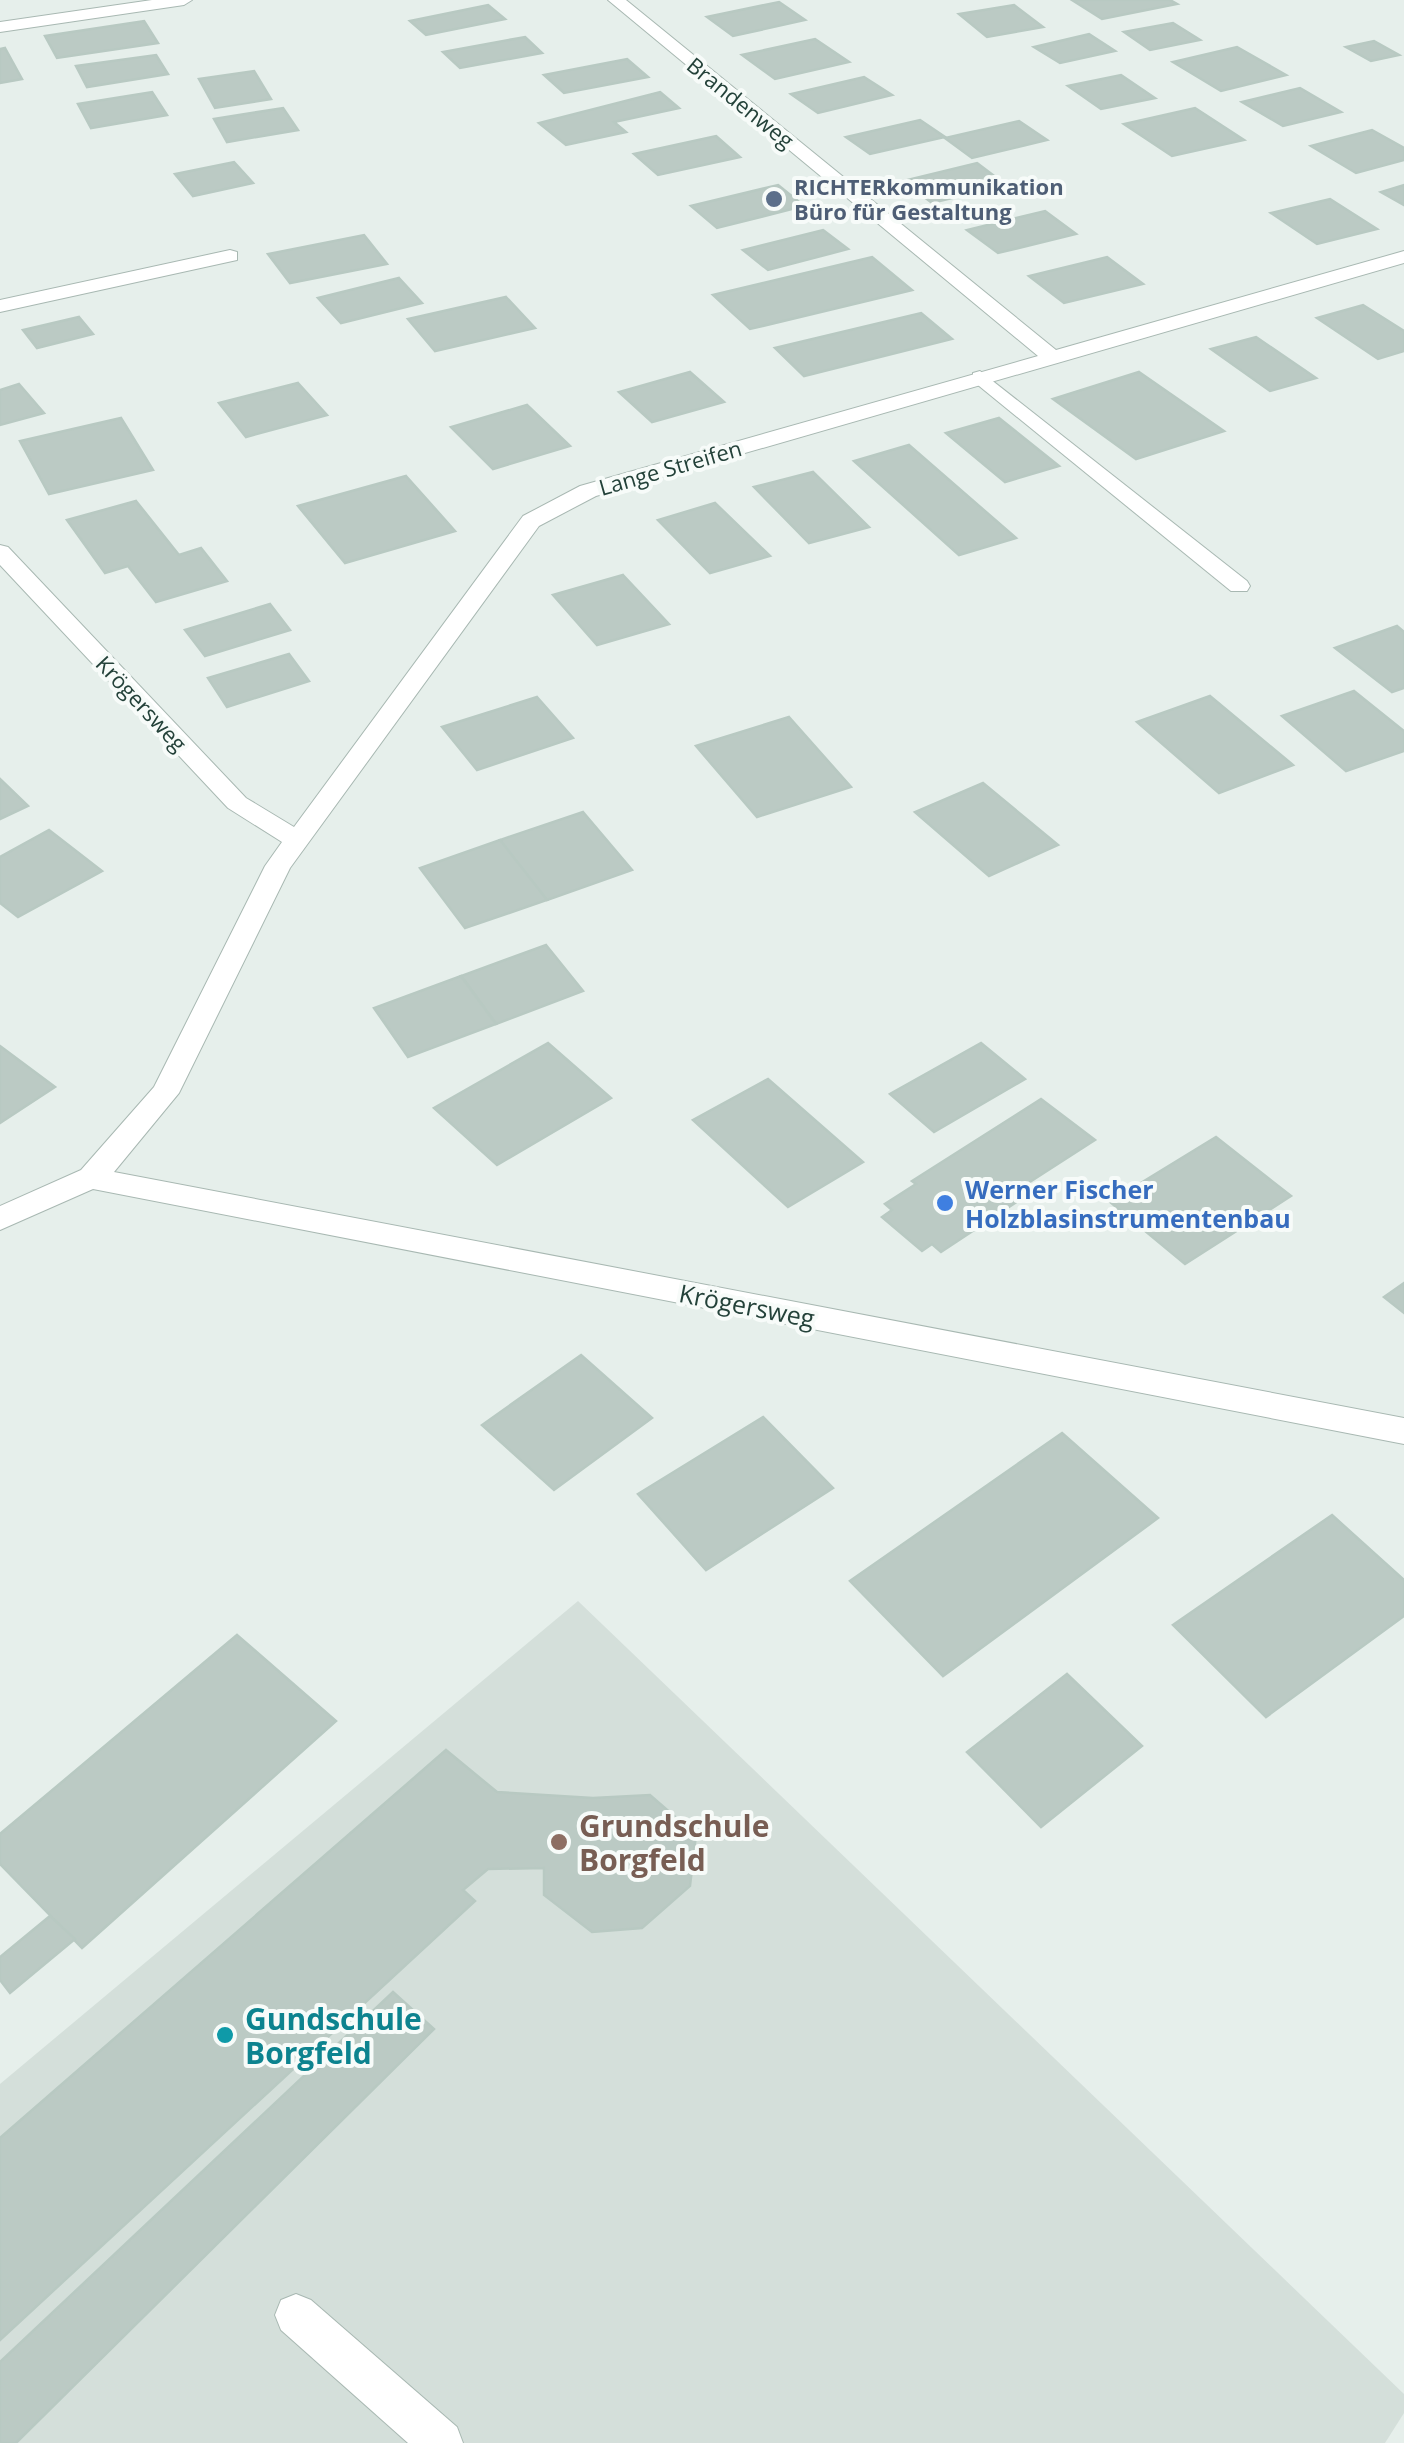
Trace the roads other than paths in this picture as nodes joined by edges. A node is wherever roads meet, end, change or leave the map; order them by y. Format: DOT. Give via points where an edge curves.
graph roads {
  1 [pos="184,0"];
  2 [pos="616,0"];
  3 [pos="0,27"];
  4 [pos="230,256"];
  5 [pos="1404,257"];
  6 [pos="0,306"];
  7 [pos="1051,356"];
  8 [pos="980,377"];
  9 [pos="0,552"];
  10 [pos="1239,586"];
  11 [pos="296,839"];
  12 [pos="91,1178"];
  13 [pos="0,1219"];
  14 [pos="1404,1431"];
  15 [pos="296,2315"];
  16 [pos="441,2443"];
  1 -- 3 [label="street"];
  2 -- 7 [label="street, Brandenweg"];
  4 -- 6 [label="street"];
  5 -- 7 [label="street, Lange Streifen"];
  7 -- 8 [label="street, Lange Streifen"];
  8 -- 10 [label="street"];
  8 -- 11 [label="street, Lange Streifen" via="588,491 531,521"];
  9 -- 11 [label="street, Krögersweg" via="237,803"];
  11 -- 12 [label="street, Lange Streifen" via="165,1093"];
  12 -- 13 [label="street"];
  12 -- 14 [label="street, Krögersweg"];
  15 -- 16 [label="street"];
}
